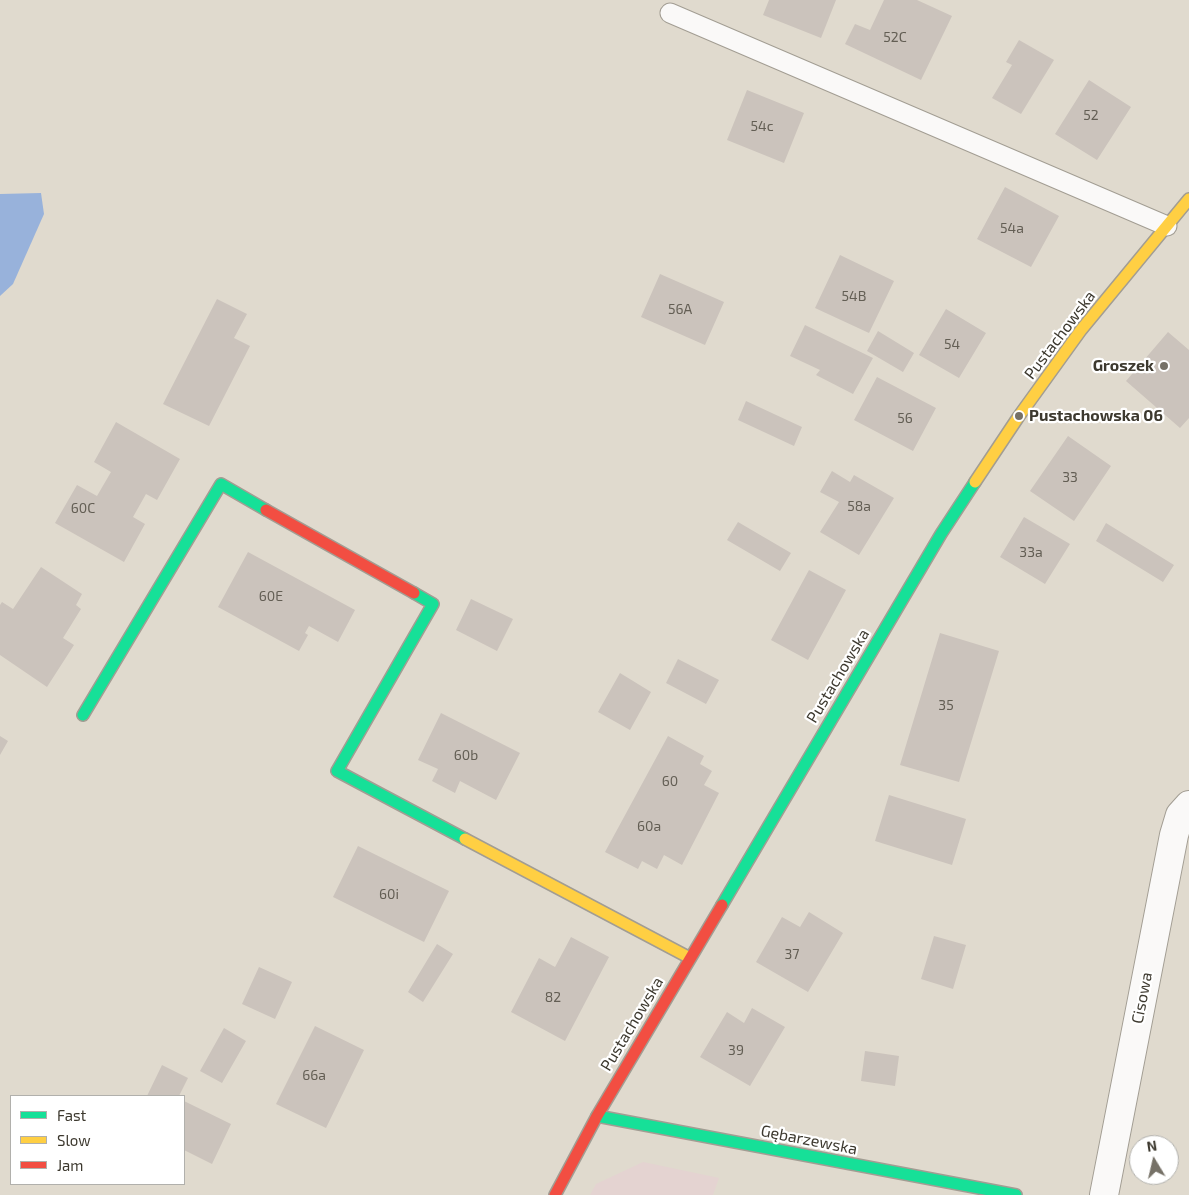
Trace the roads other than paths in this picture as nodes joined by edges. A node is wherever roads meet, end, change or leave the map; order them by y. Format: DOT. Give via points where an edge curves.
graph roads {
  1 [pos="670,13"];
  2 [pos="1189,199"];
  3 [pos="1167,226"];
  4 [pos="83,715"];
  5 [pos="1189,805"];
  6 [pos="690,958"];
  7 [pos="597,1116"];
  8 [pos="555,1195"];
  9 [pos="1016,1195"];
  10 [pos="1104,1195"];
  1 -- 3 [label="lane"];
  2 -- 3 [label="street, Pustachowska"];
  3 -- 6 [label="street, Pustachowska" via="1081,330 941,534"];
  4 -- 6 [label="street" via="222,484 433,604 337,771"];
  5 -- 10 [label="street, Cisowa" via="1180,815 1174,835"];
  6 -- 7 [label="street, Pustachowska"];
  7 -- 8 [label="street, Pustachowska"];
  7 -- 9 [label="street, Gębarzewska"];
}
